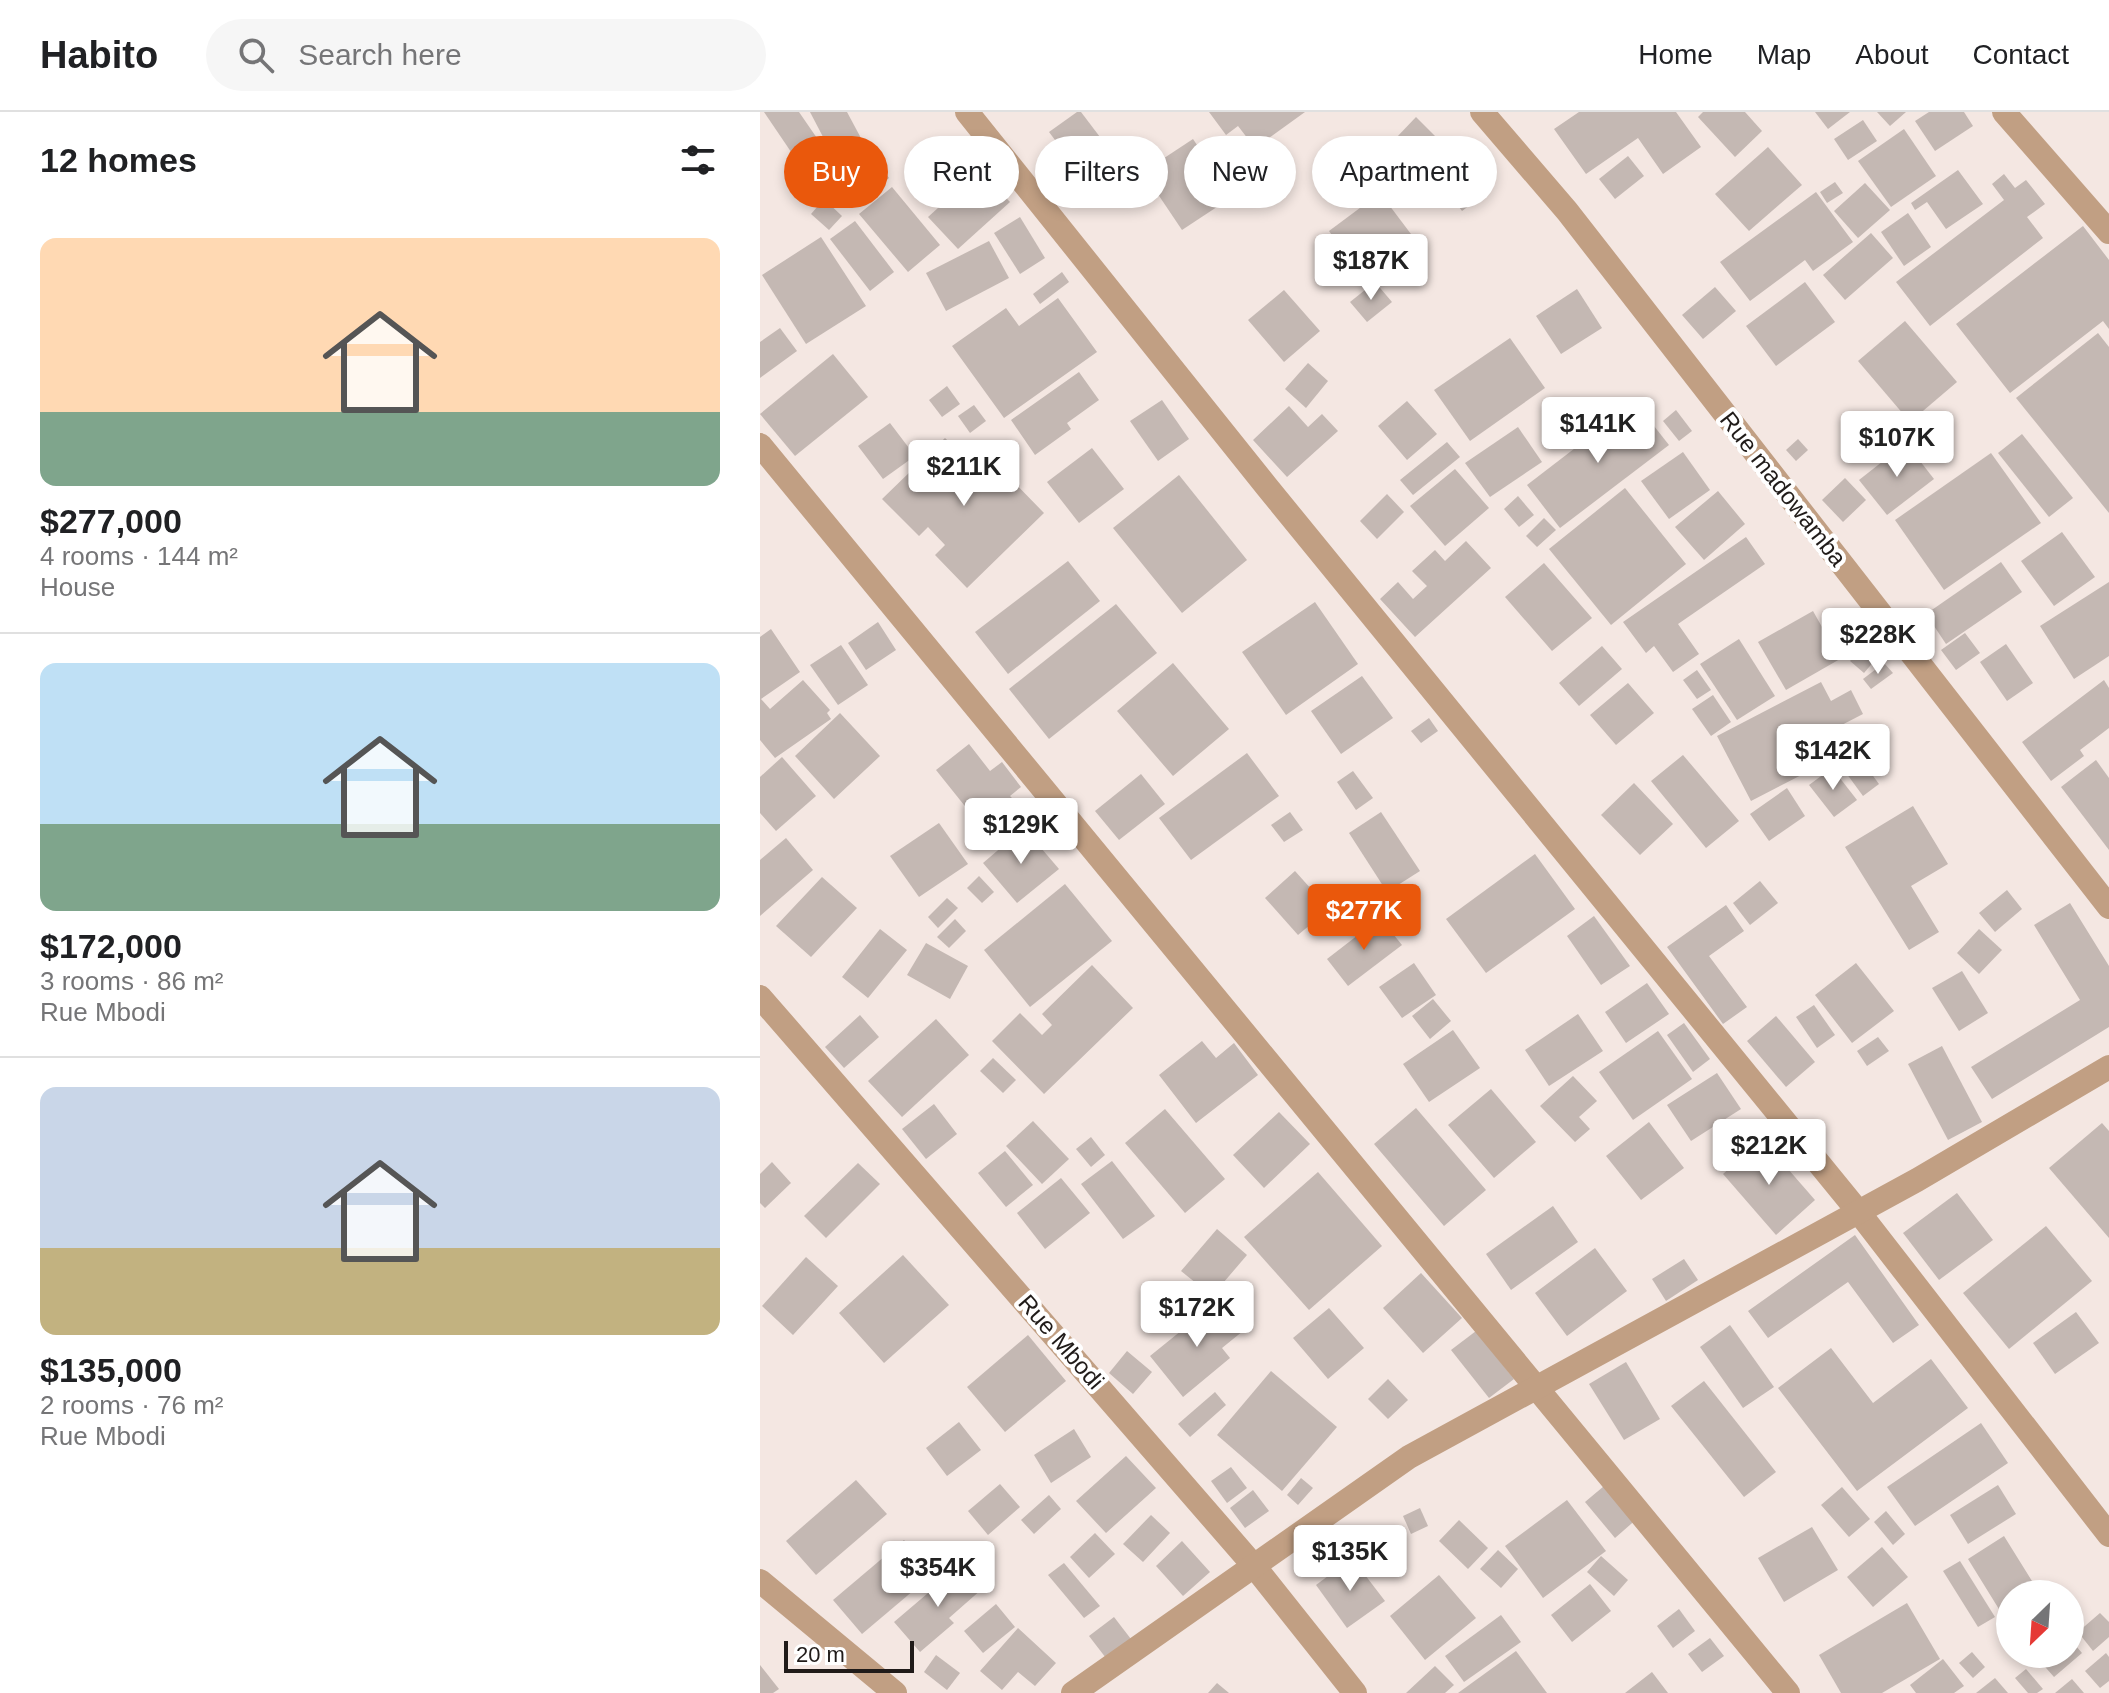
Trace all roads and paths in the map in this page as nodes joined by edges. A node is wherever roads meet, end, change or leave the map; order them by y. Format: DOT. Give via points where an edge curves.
graph roads {
  1 [pos="967,112"];
  2 [pos="1482,112"];
  3 [pos="2004,112"];
  4 [pos="2109,232"];
  5 [pos="760,445"];
  6 [pos="2109,907"];
  7 [pos="760,997"];
  8 [pos="2109,1067"];
  9 [pos="1857,1210"];
  10 [pos="1537,1388"];
  11 [pos="2109,1535"];
  12 [pos="1254,1566"];
  13 [pos="760,1581"];
  14 [pos="895,1693"];
  15 [pos="1073,1693"];
  16 [pos="1355,1693"];
  17 [pos="1788,1693"];
  1 -- 9 [label="street"];
  2 -- 6 [label="street, Rue madowamba" via="1567,211"];
  3 -- 4 [label="street"];
  5 -- 10 [label="street"];
  7 -- 12 [label="street, Rue Mbodi"];
  8 -- 9 [label="street"];
  9 -- 10 [label="street"];
  9 -- 11 [label="street"];
  10 -- 12 [label="street" via="1409,1457"];
  10 -- 17 [label="street"];
  12 -- 15 [label="street"];
  12 -- 16 [label="street, Rue Mbodi"];
  13 -- 14 [label="street"];
}
